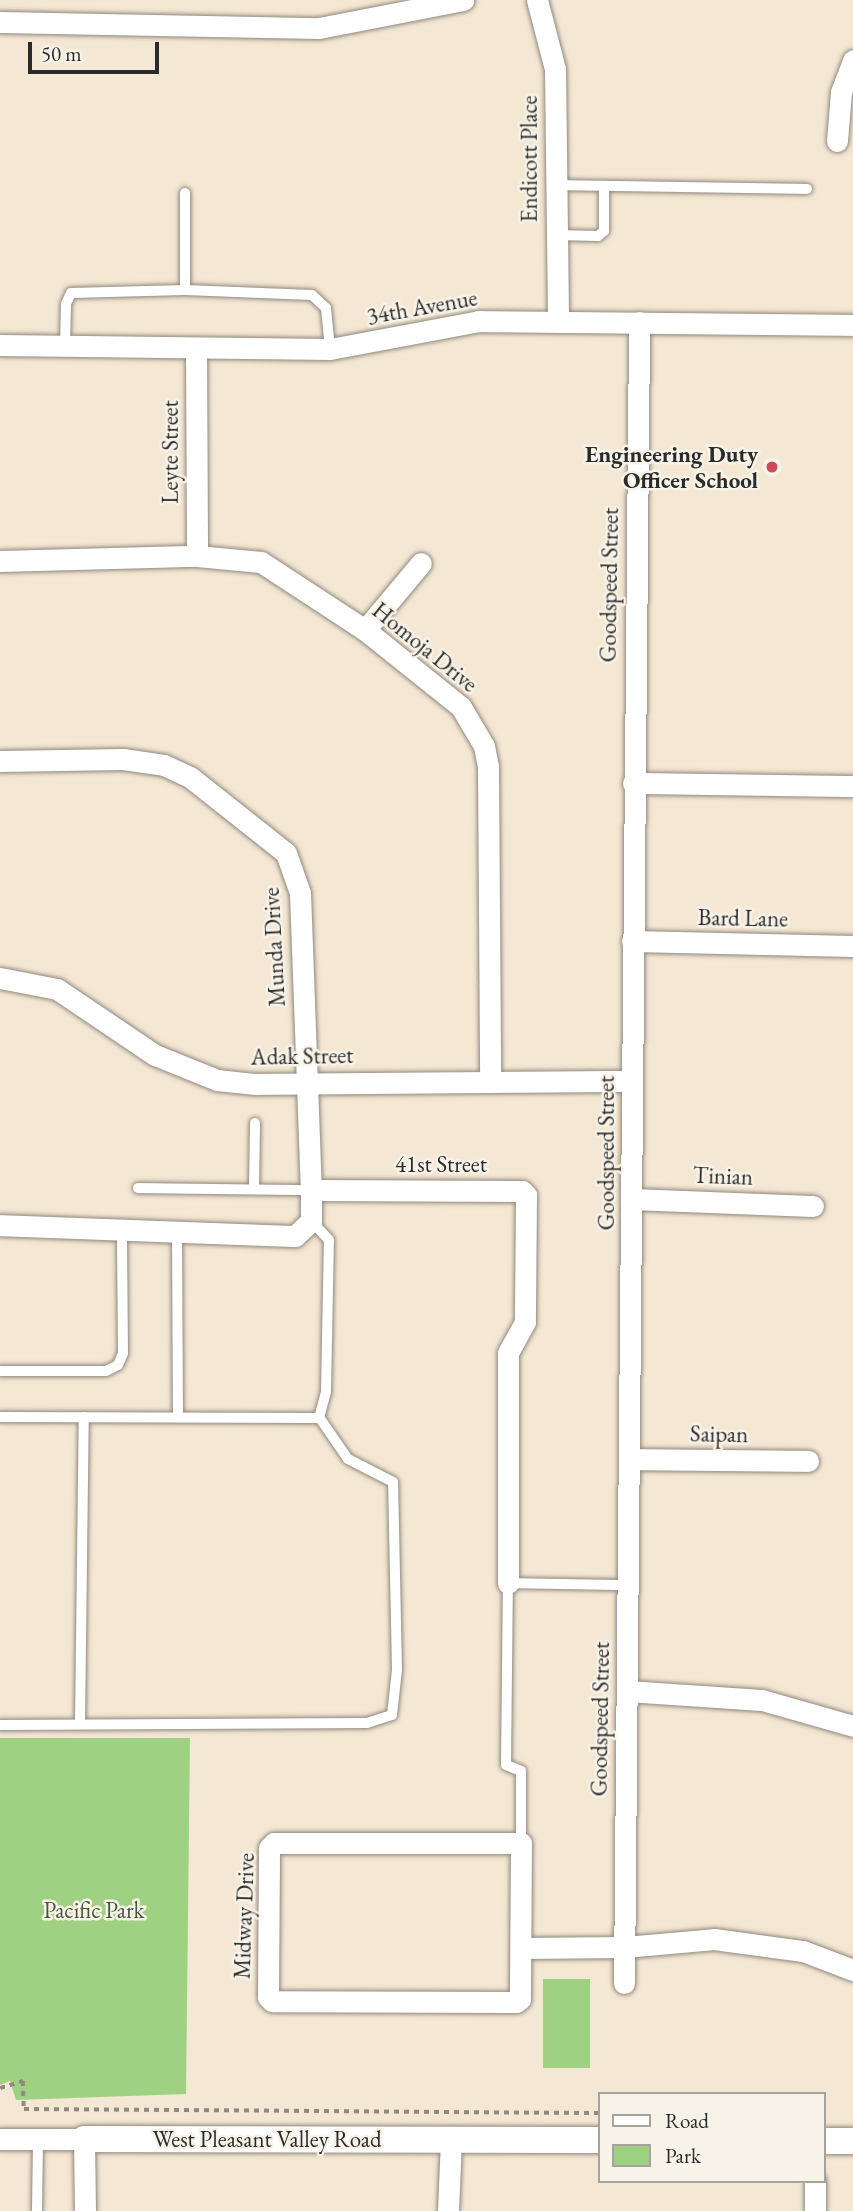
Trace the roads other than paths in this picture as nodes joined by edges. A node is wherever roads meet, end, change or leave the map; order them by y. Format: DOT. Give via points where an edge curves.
graph roads {
  1 [pos="463,0"];
  2 [pos="537,0"];
  3 [pos="387,9"];
  4 [pos="0,22"];
  5 [pos="853,60"];
  6 [pos="837,141"];
  7 [pos="555,185"];
  8 [pos="604,186"];
  9 [pos="807,189"];
  10 [pos="185,193"];
  11 [pos="556,236"];
  12 [pos="185,290"];
  13 [pos="558,320"];
  14 [pos="639,322"];
  15 [pos="853,325"];
  16 [pos="0,345"];
  17 [pos="65,345"];
  18 [pos="196,348"];
  19 [pos="330,349"];
  20 [pos="197,556"];
  21 [pos="0,561"];
  22 [pos="421,563"];
  23 [pos="365,630"];
  24 [pos="0,761"];
  25 [pos="634,783"];
  26 [pos="853,786"];
  27 [pos="632,941"];
  28 [pos="853,946"];
  29 [pos="0,978"];
  30 [pos="490,1079"];
  31 [pos="632,1081"];
  32 [pos="305,1082"];
  33 [pos="255,1123"];
  34 [pos="138,1188"];
  35 [pos="254,1189"];
  36 [pos="311,1190"];
  37 [pos="632,1199"];
  38 [pos="813,1206"];
  39 [pos="311,1221"];
  40 [pos="0,1225"];
  41 [pos="122,1230"];
  42 [pos="177,1232"];
  43 [pos="0,1371"];
  44 [pos="0,1417"];
  45 [pos="84,1417"];
  46 [pos="178,1417"];
  47 [pos="319,1417"];
  48 [pos="629,1459"];
  49 [pos="808,1461"];
  50 [pos="508,1583"];
  51 [pos="628,1585"];
  52 [pos="627,1691"];
  53 [pos="80,1724"];
  54 [pos="0,1725"];
  55 [pos="853,1726"];
  56 [pos="521,1843"];
  57 [pos="625,1947"];
  58 [pos="521,1948"];
  59 [pos="853,1970"];
  60 [pos="624,1983"];
  61 [pos="38,2138"];
  62 [pos="0,2139"];
  63 [pos="84,2139"];
  64 [pos="451,2139"];
  65 [pos="598,2140"];
  66 [pos="825,2141"];
  67 [pos="853,2141"];
  68 [pos="815,2183"];
  69 [pos="37,2211"];
  70 [pos="85,2211"];
  71 [pos="448,2211"];
  72 [pos="815,2211"];
  1 -- 3 [label="street"];
  2 -- 7 [label="street, Endicott Place" via="555,69"];
  3 -- 4 [label="street" via="319,28"];
  5 -- 6 [label="street" via="841,92"];
  7 -- 8 [label="lane"];
  7 -- 11 [label="street, Endicott Place"];
  8 -- 9 [label="lane"];
  8 -- 11 [label="lane" via="604,231 598,236"];
  10 -- 12 [label="lane"];
  11 -- 13 [label="street, Endicott Place"];
  12 -- 17 [label="lane" via="71,293 66,303"];
  12 -- 19 [label="lane" via="313,295 326,308"];
  13 -- 14 [label="street, 34th Avenue"];
  13 -- 19 [label="street, 34th Avenue" via="454,324"];
  14 -- 15 [label="street, 34th Avenue"];
  14 -- 25 [label="street, Goodspeed Street"];
  16 -- 17 [label="street, 34th Avenue"];
  17 -- 18 [label="street, 34th Avenue"];
  18 -- 19 [label="street, 34th Avenue"];
  18 -- 20 [label="street, Leyte Street"];
  20 -- 21 [label="street, Homoja Drive"];
  20 -- 23 [label="street, Homoja Drive" via="268,565"];
  22 -- 23 [label="street"];
  23 -- 30 [label="street, Homoja Drive" via="451,698 474,725 484,746 489,778"];
  24 -- 32 [label="street, Munda Drive" via="123,759 164,765 190,777 274,840 294,867 300,893"];
  25 -- 26 [label="street"];
  25 -- 27 [label="street, Goodspeed Street"];
  27 -- 28 [label="street, Bard Lane"];
  27 -- 31 [label="street, Goodspeed Street"];
  29 -- 32 [label="street, Adak Street" via="57,989 155,1055 198,1075 236,1083"];
  30 -- 31 [label="street, Adak Street"];
  30 -- 32 [label="street, Adak Street"];
  31 -- 37 [label="street, Goodspeed Street"];
  32 -- 36 [label="street, Munda Drive"];
  33 -- 35 [label="lane"];
  34 -- 35 [label="lane"];
  35 -- 36 [label="lane"];
  36 -- 39 [label="street"];
  36 -- 50 [label="street, 41st Street" via="522,1191 526,1195 525,1322 508,1353"];
  37 -- 38 [label="street, Tinian"];
  37 -- 48 [label="street, Goodspeed Street"];
  39 -- 42 [label="street" via="295,1236"];
  39 -- 47 [label="lane" via="329,1240 326,1392"];
  40 -- 41 [label="street"];
  41 -- 42 [label="street"];
  41 -- 43 [label="lane" via="123,1353 118,1365 106,1371"];
  42 -- 46 [label="lane"];
  44 -- 45 [label="lane"];
  45 -- 46 [label="lane"];
  45 -- 53 [label="lane"];
  46 -- 47 [label="lane"];
  47 -- 53 [label="lane" via="348,1459 393,1482 397,1670 392,1715 367,1723"];
  48 -- 49 [label="street, Saipan"];
  48 -- 51 [label="street, Goodspeed Street"];
  50 -- 51 [label="lane"];
  50 -- 56 [label="lane" via="506,1765 521,1771"];
  51 -- 52 [label="street, Goodspeed Street"];
  52 -- 55 [label="street" via="762,1700"];
  52 -- 57 [label="street, Goodspeed Street"];
  53 -- 54 [label="lane"];
  56 -- 58 [label="street, Midway Drive"];
  56 -- 58 [label="street, Midway Drive" via="274,1843 269,1848 268,1997 272,2001 516,2002"];
  57 -- 58 [label="street"];
  57 -- 59 [label="street" via="671,1940 760,1944 803,1951"];
  57 -- 60 [label="street, Goodspeed Street"];
  61 -- 62 [label="street"];
  61 -- 63 [label="street"];
  61 -- 69 [label="lane"];
  63 -- 64 [label="street, West Pleasant Valley Road"];
  63 -- 70 [label="street"];
  64 -- 65 [label="street, West Pleasant Valley Road"];
  64 -- 71 [label="street"];
  66 -- 67 [label="street"];
  68 -- 72 [label="street"];
}
